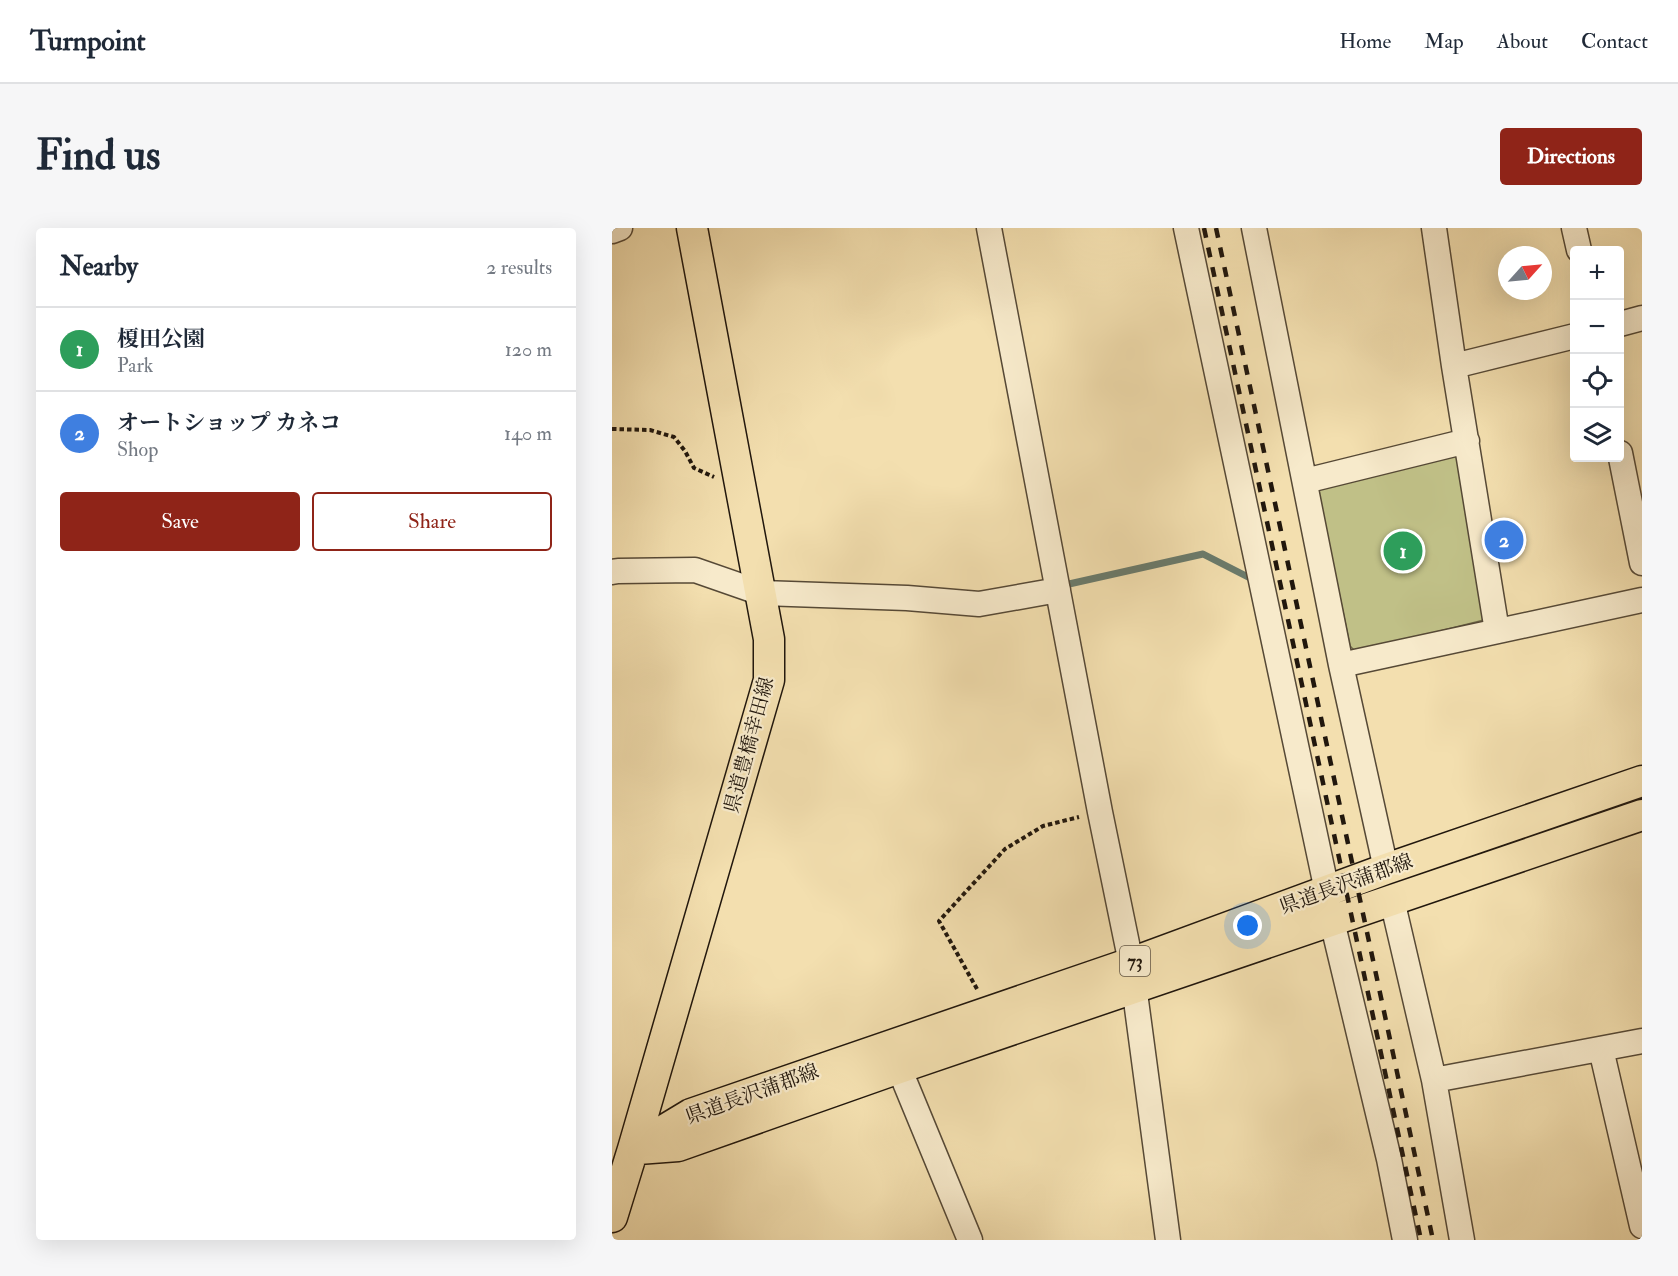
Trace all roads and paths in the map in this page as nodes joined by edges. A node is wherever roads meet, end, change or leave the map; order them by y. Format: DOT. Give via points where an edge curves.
graph roads {
  1 [pos="620,228"];
  2 [pos="692,228"];
  3 [pos="989,228"];
  4 [pos="1186,228"];
  5 [pos="1254,228"];
  6 [pos="1434,228"];
  7 [pos="1574,228"];
  8 [pos="612,231"];
  9 [pos="1578,246"];
  10 [pos="1642,318"];
  11 [pos="1624,323"];
  12 [pos="1570,337"];
  13 [pos="1454,366"];
  14 [pos="612,429"];
  15 [pos="1467,441"];
  16 [pos="1622,462"];
  17 [pos="1305,481"];
  18 [pos="742,490"];
  19 [pos="1642,563"];
  20 [pos="612,572"];
  21 [pos="1058,590"];
  22 [pos="761,593"];
  23 [pos="1642,600"];
  24 [pos="1497,631"];
  25 [pos="1341,665"];
  26 [pos="1642,781"];
  27 [pos="1100,812"];
  28 [pos="1642,815"];
  29 [pos="1386,869"];
  30 [pos="1327,891"];
  31 [pos="1392,900"];
  32 [pos="1332,921"];
  33 [pos="1132,975"];
  34 [pos="988,1011"];
  35 [pos="1642,1041"];
  36 [pos="1601,1049"];
  37 [pos="899,1068"];
  38 [pos="1434,1080"];
  39 [pos="623,1150"];
  40 [pos="612,1217"];
  41 [pos="1642,1226"];
  42 [pos="970,1240"];
  43 [pos="1168,1240"];
  44 [pos="1405,1240"];
  45 [pos="1461,1240"];
  1 -- 8 [label="street"];
  2 -- 18 [label="main road, 県道豊橋幸田線"];
  3 -- 21 [label="street"];
  4 -- 30 [label="street"];
  5 -- 17 [label="street"];
  6 -- 13 [label="street"];
  7 -- 9 [label="street"];
  10 -- 11 [label="street"];
  12 -- 13 [label="street"];
  13 -- 15 [label="street"];
  14 -- 18 [label="path" via="651,430 674,437 694,468"];
  15 -- 17 [label="street"];
  15 -- 24 [label="street"];
  16 -- 19 [label="street"];
  17 -- 25 [label="street"];
  18 -- 22 [label="main road, 県道豊橋幸田線"];
  20 -- 22 [label="street" via="695,570"];
  21 -- 22 [label="street" via="979,604"];
  21 -- 27 [label="street"];
  22 -- 39 [label="main road, 県道豊橋幸田線" via="769,639 769,680"];
  23 -- 24 [label="street"];
  24 -- 25 [label="street"];
  25 -- 29 [label="street"];
  26 -- 29 [label="main road, 県道長沢蒲郡線 / 73"];
  27 -- 33 [label="street"];
  27 -- 34 [label="path" via="1043,826 1005,849 939,921"];
  28 -- 31 [label="main road, 県道長沢蒲郡線 / 73"];
  29 -- 30 [label="main road, 県道長沢蒲郡線 / 73"];
  30 -- 33 [label="main road, 県道長沢蒲郡線 / 73"];
  31 -- 32 [label="main road, 県道長沢蒲郡線 / 73"];
  31 -- 38 [label="street"];
  32 -- 33 [label="main road, 県道長沢蒲郡線 / 73"];
  32 -- 44 [label="street"];
  33 -- 34 [label="main road, 県道長沢蒲郡線 / 73"];
  33 -- 37 [label="main road, 県道長沢蒲郡線 / 73"];
  33 -- 43 [label="street"];
  34 -- 39 [label="main road, 県道長沢蒲郡線 / 73" via="691,1114"];
  35 -- 36 [label="street"];
  36 -- 38 [label="street"];
  36 -- 41 [label="street"];
  37 -- 39 [label="main road, 県道長沢蒲郡線 / 73" via="678,1146"];
  37 -- 42 [label="street"];
  38 -- 45 [label="street"];
  39 -- 40 [label="main road, 県道豊橋幸田線"];
}
